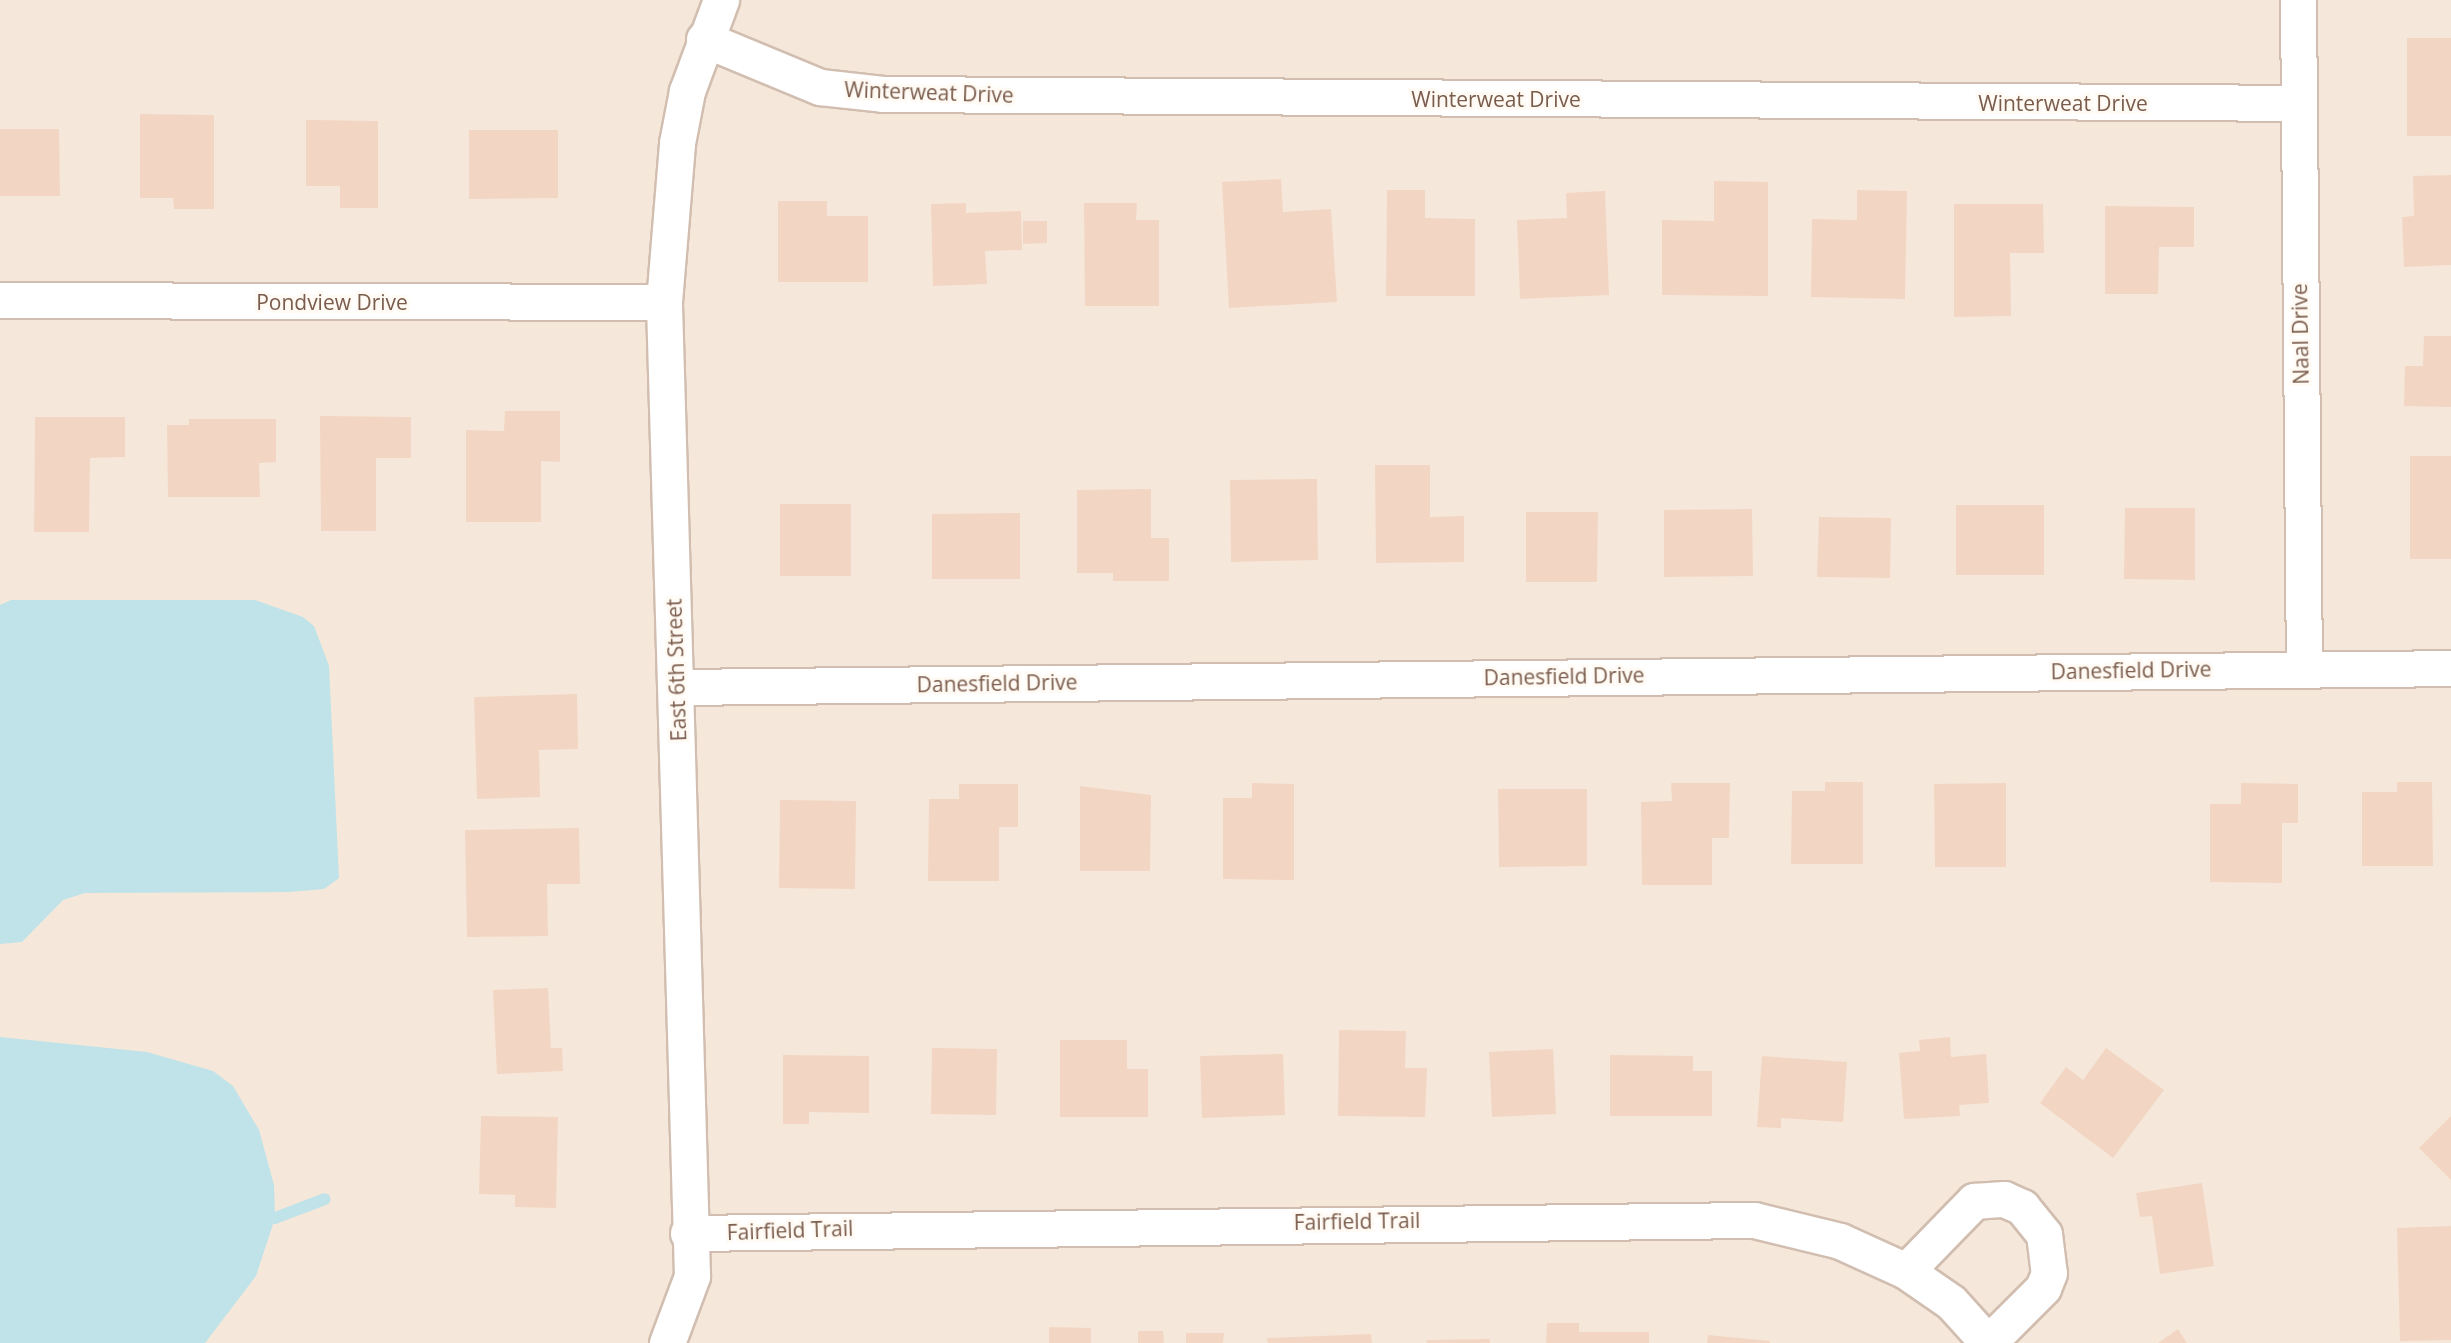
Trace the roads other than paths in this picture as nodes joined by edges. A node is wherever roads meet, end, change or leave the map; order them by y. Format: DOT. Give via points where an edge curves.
graph roads {
  1 [pos="721,0"];
  2 [pos="2298,0"];
  3 [pos="704,39"];
  4 [pos="2297,103"];
  5 [pos="0,300"];
  6 [pos="664,302"];
  7 [pos="2304,668"];
  8 [pos="2451,668"];
  9 [pos="676,687"];
  10 [pos="688,1233"];
  11 [pos="1906,1271"];
  12 [pos="667,1343"];
  13 [pos="1988,1343"];
  1 -- 3 [label="street, East 6th Street"];
  2 -- 4 [label="street, Naal Drive"];
  3 -- 4 [label="street, Winterweat Drive" via="820,87 883,94"];
  3 -- 6 [label="street, East 6th Street" via="677,143"];
  4 -- 7 [label="street, Naal Drive"];
  5 -- 6 [label="street, Pondview Drive"];
  6 -- 9 [label="street, East 6th Street"];
  7 -- 8 [label="street, Danesfield Drive"];
  7 -- 9 [label="street, Danesfield Drive"];
  9 -- 10 [label="street, East 6th Street"];
  10 -- 11 [label="street, Fairfield Trail" via="1706,1217 1792,1226"];
  10 -- 12 [label="street, East 6th Street" via="692,1276"];
  11 -- 13 [label="street, Fairfield Trail" via="1951,1302"];
  11 -- 13 [label="street" via="1974,1201 2004,1199 2022,1207 2044,1234 2049,1273 2043,1288"];
}
